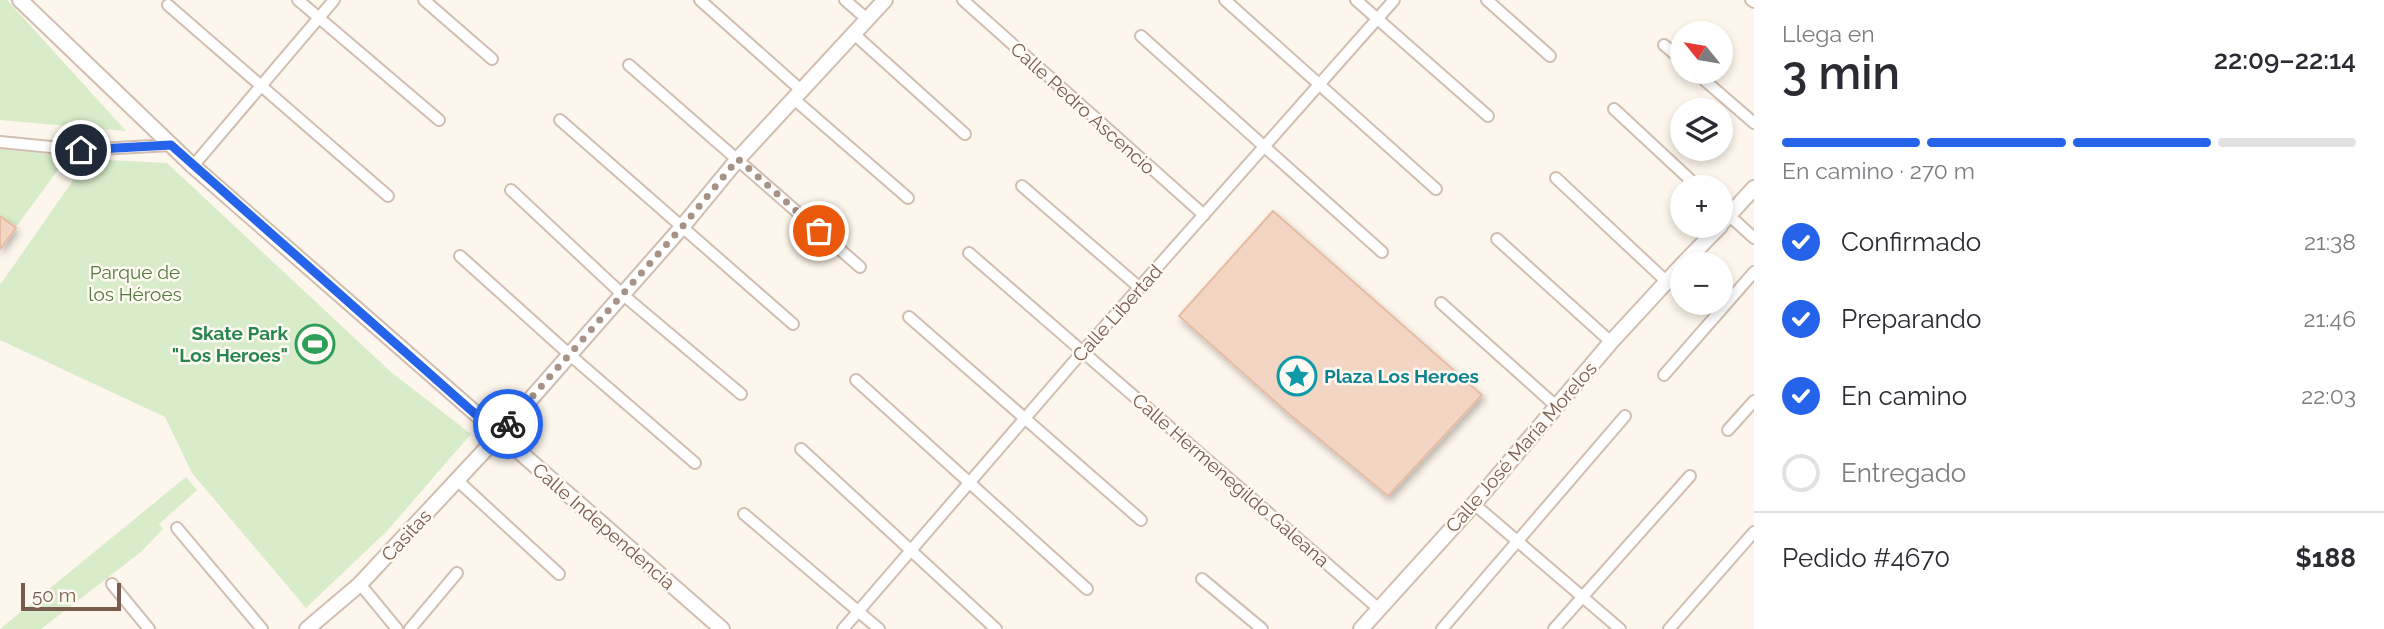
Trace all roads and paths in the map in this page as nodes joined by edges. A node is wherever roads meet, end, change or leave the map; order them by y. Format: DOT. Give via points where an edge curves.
graph roads {
  1 [pos="20,0"];
  2 [pos="298,0"];
  3 [pos="334,0"];
  4 [pos="424,0"];
  5 [pos="700,0"];
  6 [pos="845,0"];
  7 [pos="885,0"];
  8 [pos="963,0"];
  9 [pos="1225,0"];
  10 [pos="1356,0"];
  11 [pos="1394,0"];
  12 [pos="1487,0"];
  13 [pos="168,5"];
  14 [pos="319,18"];
  15 [pos="1378,19"];
  16 [pos="868,20"];
  17 [pos="854,34"];
  18 [pos="1142,36"];
  19 [pos="1664,45"];
  20 [pos="1670,50"];
  21 [pos="1550,56"];
  22 [pos="492,59"];
  23 [pos="629,65"];
  24 [pos="1709,84"];
  25 [pos="262,86"];
  26 [pos="1320,86"];
  27 [pos="798,95"];
  28 [pos="1614,109"];
  29 [pos="1488,116"];
  30 [pos="439,120"];
  31 [pos="560,120"];
  32 [pos="1754,123"];
  33 [pos="965,134"];
  34 [pos="0,142"];
  35 [pos="171,145"];
  36 [pos="1265,148"];
  37 [pos="738,159"];
  38 [pos="193,166"];
  39 [pos="1685,175"];
  40 [pos="1556,178"];
  41 [pos="1022,186"];
  42 [pos="1754,188"];
  43 [pos="1436,189"];
  44 [pos="511,190"];
  45 [pos="388,196"];
  46 [pos="908,198"];
  47 [pos="1733,208"];
  48 [pos="1204,215"];
  49 [pos="1733,225"];
  50 [pos="682,227"];
  51 [pos="1705,238"];
  52 [pos="1754,238"];
  53 [pos="1497,239"];
  54 [pos="1382,251"];
  55 [pos="1693,252"];
  56 [pos="970,253"];
  57 [pos="460,256"];
  58 [pos="860,267"];
  59 [pos="1754,272"];
  60 [pos="1670,277"];
  61 [pos="1666,281"];
  62 [pos="1140,288"];
  63 [pos="622,294"];
  64 [pos="1441,303"];
  65 [pos="909,317"];
  66 [pos="793,324"];
  67 [pos="1611,342"];
  68 [pos="1083,351"];
  69 [pos="570,355"];
  70 [pos="1664,375"];
  71 [pos="856,380"];
  72 [pos="741,394"];
  73 [pos="1754,401"];
  74 [pos="1556,406"];
  75 [pos="1625,416"];
  76 [pos="1025,418"];
  77 [pos="1728,430"];
  78 [pos="499,435"];
  79 [pos="801,449"];
  80 [pos="695,463"];
  81 [pos="1690,476"];
  82 [pos="457,480"];
  83 [pos="970,482"];
  84 [pos="1474,504"];
  85 [pos="744,514"];
  86 [pos="1141,520"];
  87 [pos="177,528"];
  88 [pos="1754,532"];
  89 [pos="1517,541"];
  90 [pos="911,550"];
  91 [pos="457,573"];
  92 [pos="559,574"];
  93 [pos="1202,579"];
  94 [pos="112,584"];
  95 [pos="360,584"];
  96 [pos="1087,589"];
  97 [pos="1582,597"];
  98 [pos="1379,609"];
  99 [pos="859,611"];
  100 [pos="149,629"];
  101 [pos="261,629"];
  102 [pos="307,629"];
  103 [pos="397,629"];
  104 [pos="410,629"];
  105 [pos="722,629"];
  106 [pos="843,629"];
  107 [pos="879,629"];
  108 [pos="996,629"];
  109 [pos="1262,629"];
  110 [pos="1362,629"];
  111 [pos="1442,629"];
  112 [pos="1554,629"];
  113 [pos="1620,629"];
  114 [pos="1668,629"];
  1 -- 35 [label="street, Calle Independencia"];
  2 -- 14 [label="street"];
  3 -- 14 [label="street"];
  4 -- 22 [label="street"];
  5 -- 27 [label="street"];
  6 -- 16 [label="street"];
  7 -- 16 [label="street, Casitas"];
  8 -- 48 [label="street, Calle Pedro Ascencio"];
  9 -- 26 [label="street"];
  10 -- 15 [label="street"];
  11 -- 15 [label="street, Calle Libertad"];
  12 -- 21 [label="street"];
  13 -- 25 [label="street"];
  14 -- 25 [label="street"];
  14 -- 30 [label="street"];
  15 -- 26 [label="street, Calle Libertad"];
  15 -- 29 [label="street"];
  16 -- 17 [label="street, Casitas"];
  17 -- 27 [label="street, Casitas"];
  17 -- 33 [label="street"];
  18 -- 36 [label="street"];
  19 -- 20 [label="street"];
  23 -- 37 [label="street"];
  24 -- 32 [label="street"];
  25 -- 38 [label="street"];
  25 -- 45 [label="street"];
  26 -- 36 [label="street, Calle Libertad"];
  26 -- 43 [label="street"];
  27 -- 37 [label="street, Casitas"];
  27 -- 46 [label="street"];
  28 -- 39 [label="street"];
  31 -- 50 [label="street"];
  34 -- 35 [label="street" via="81,150"];
  35 -- 38 [label="street, Calle Independencia"];
  36 -- 48 [label="street, Calle Libertad"];
  36 -- 54 [label="street"];
  37 -- 50 [label="street, Casitas"];
  37 -- 58 [label="street"];
  38 -- 78 [label="street, Calle Independencia"];
  40 -- 61 [label="street"];
  41 -- 62 [label="street"];
  42 -- 47 [label="street, Calle José María Morelos"];
  44 -- 63 [label="street"];
  48 -- 62 [label="street, Calle Libertad"];
  49 -- 52 [label="street"];
  50 -- 63 [label="street, Casitas"];
  50 -- 66 [label="street"];
  51 -- 55 [label="street, Calle José María Morelos"];
  53 -- 67 [label="street"];
  56 -- 68 [label="street, Calle Hermenegildo Galeana"];
  57 -- 69 [label="street"];
  59 -- 70 [label="street"];
  60 -- 61 [label="street, Calle José María Morelos"];
  61 -- 67 [label="street, Calle José María Morelos"];
  62 -- 68 [label="street, Calle Libertad"];
  63 -- 69 [label="street, Casitas"];
  63 -- 72 [label="street"];
  64 -- 74 [label="street"];
  65 -- 76 [label="street"];
  67 -- 74 [label="street, Calle José María Morelos"];
  68 -- 76 [label="street, Calle Libertad"];
  68 -- 98 [label="street, Calle Hermenegildo Galeana"];
  69 -- 78 [label="street, Casitas"];
  69 -- 80 [label="street"];
  71 -- 83 [label="street"];
  73 -- 77 [label="street"];
  74 -- 84 [label="street, Calle José María Morelos"];
  75 -- 89 [label="street"];
  76 -- 83 [label="street, Calle Libertad"];
  76 -- 86 [label="street"];
  78 -- 82 [label="street, Casitas"];
  78 -- 105 [label="street, Calle Independencia"];
  79 -- 90 [label="street"];
  81 -- 97 [label="street"];
  82 -- 92 [label="street"];
  82 -- 95 [label="street, Casitas"];
  83 -- 90 [label="street, Calle Libertad"];
  83 -- 96 [label="street"];
  84 -- 89 [label="street"];
  84 -- 98 [label="street, Calle José María Morelos"];
  85 -- 99 [label="street"];
  87 -- 101 [label="street"];
  88 -- 114 [label="street"];
  89 -- 97 [label="street"];
  89 -- 111 [label="street"];
  90 -- 99 [label="street, Calle Libertad"];
  90 -- 108 [label="street"];
  91 -- 104 [label="street"];
  93 -- 109 [label="street"];
  94 -- 100 [label="street"];
  95 -- 102 [label="street, Casitas"];
  95 -- 103 [label="street"];
  97 -- 112 [label="street"];
  97 -- 113 [label="street"];
  98 -- 110 [label="street, Calle José María Morelos"];
  99 -- 106 [label="street, Calle Libertad"];
  99 -- 107 [label="street"];
}
